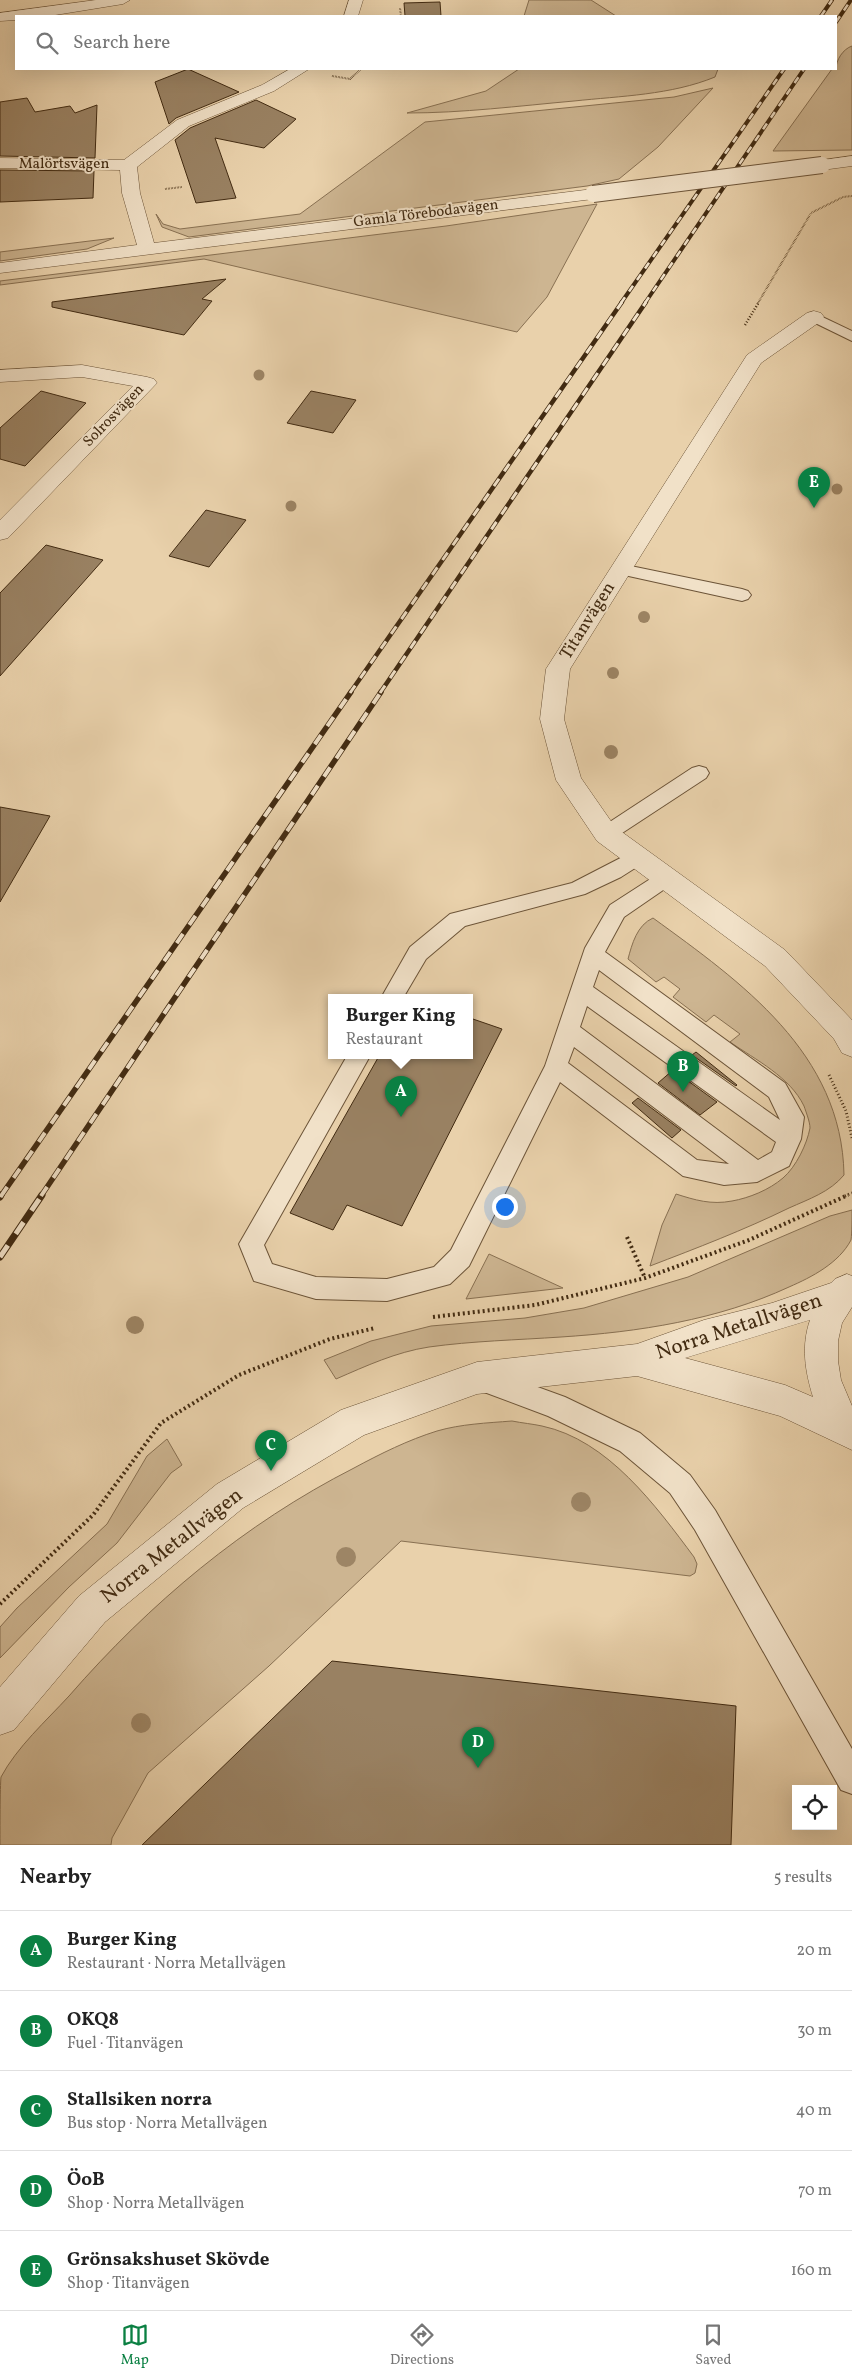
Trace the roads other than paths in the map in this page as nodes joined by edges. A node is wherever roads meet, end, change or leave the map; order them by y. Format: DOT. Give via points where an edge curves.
graph roads {
  1 [pos="123,0"];
  2 [pos="356,0"];
  3 [pos="21,15"];
  4 [pos="352,15"];
  5 [pos="15,16"];
  6 [pos="0,17"];
  7 [pos="299,70"];
  8 [pos="852,161"];
  9 [pos="0,163"];
  10 [pos="128,165"];
  11 [pos="146,249"];
  12 [pos="0,268"];
  13 [pos="814,317"];
  14 [pos="852,319"];
  15 [pos="852,337"];
  16 [pos="0,376"];
  17 [pos="0,533"];
  18 [pos="621,569"];
  19 [pos="742,596"];
  20 [pos="699,773"];
  21 [pos="606,834"];
  22 [pos="636,858"];
  23 [pos="664,879"];
  24 [pos="593,954"];
  25 [pos="581,990"];
  26 [pos="394,994"];
  27 [pos="568,1030"];
  28 [pos="849,1036"];
  29 [pos="358,1059"];
  30 [pos="556,1066"];
  31 [pos="789,1139"];
  32 [pos="757,1172"];
  33 [pos="846,1290"];
  34 [pos="638,1360"];
  35 [pos="477,1378"];
  36 [pos="850,1434"];
  37 [pos="0,1716"];
  38 [pos="852,1779"];
  1 -- 3 [label="street"];
  2 -- 4 [label="street"];
  5 -- 6 [label="street"];
  7 -- 10 [label="street, Malörtsvägen" via="268,88 183,123"];
  8 -- 11 [label="street, Gamla Törebodavägen, bridge"];
  9 -- 10 [label="street, Malörtsvägen"];
  10 -- 11 [label="street, Malörtsvägen" via="131,193"];
  11 -- 12 [label="street, Gamla Törebodavägen"];
  13 -- 14 [label="lane"];
  13 -- 15 [label="lane"];
  13 -- 18 [label="street, Titanvägen" via="754,359"];
  16 -- 17 [label="street, Solrosvägen" via="82,371 147,383"];
  18 -- 19 [label="lane"];
  18 -- 21 [label="street, Titanvägen" via="558,669 552,719 569,780"];
  20 -- 21 [label="lane"];
  21 -- 22 [label="street, Titanvägen"];
  22 -- 23 [label="street, Titanvägen"];
  22 -- 26 [label="lane" via="578,889 458,920 418,953"];
  23 -- 24 [label="lane" via="617,911"];
  23 -- 28 [label="street, Titanvägen" via="775,958"];
  24 -- 25 [label="lane"];
  24 -- 31 [label="lane" via="777,1090 792,1116"];
  25 -- 27 [label="lane"];
  25 -- 31 [label="lane"];
  27 -- 30 [label="lane"];
  27 -- 32 [label="lane"];
  29 -- 30 [label="lane" via="251,1244 263,1273 316,1288 387,1290 441,1276 460,1258"];
  30 -- 32 [label="lane" via="691,1169 724,1174"];
  31 -- 32 [label="lane" via="781,1159"];
  33 -- 34 [label="street, Norra Metallvägen" via="772,1318 704,1335"];
  33 -- 36 [label="street" via="831,1309 825,1324 820,1358 828,1395"];
  34 -- 35 [label="street, Norra Metallvägen"];
  34 -- 36 [label="street, Norra Metallvägen" via="785,1401"];
  35 -- 37 [label="street, Norra Metallvägen" via="353,1422 230,1496 92,1609"];
  35 -- 38 [label="lane" via="556,1406 630,1442 680,1484 705,1520"];
}
